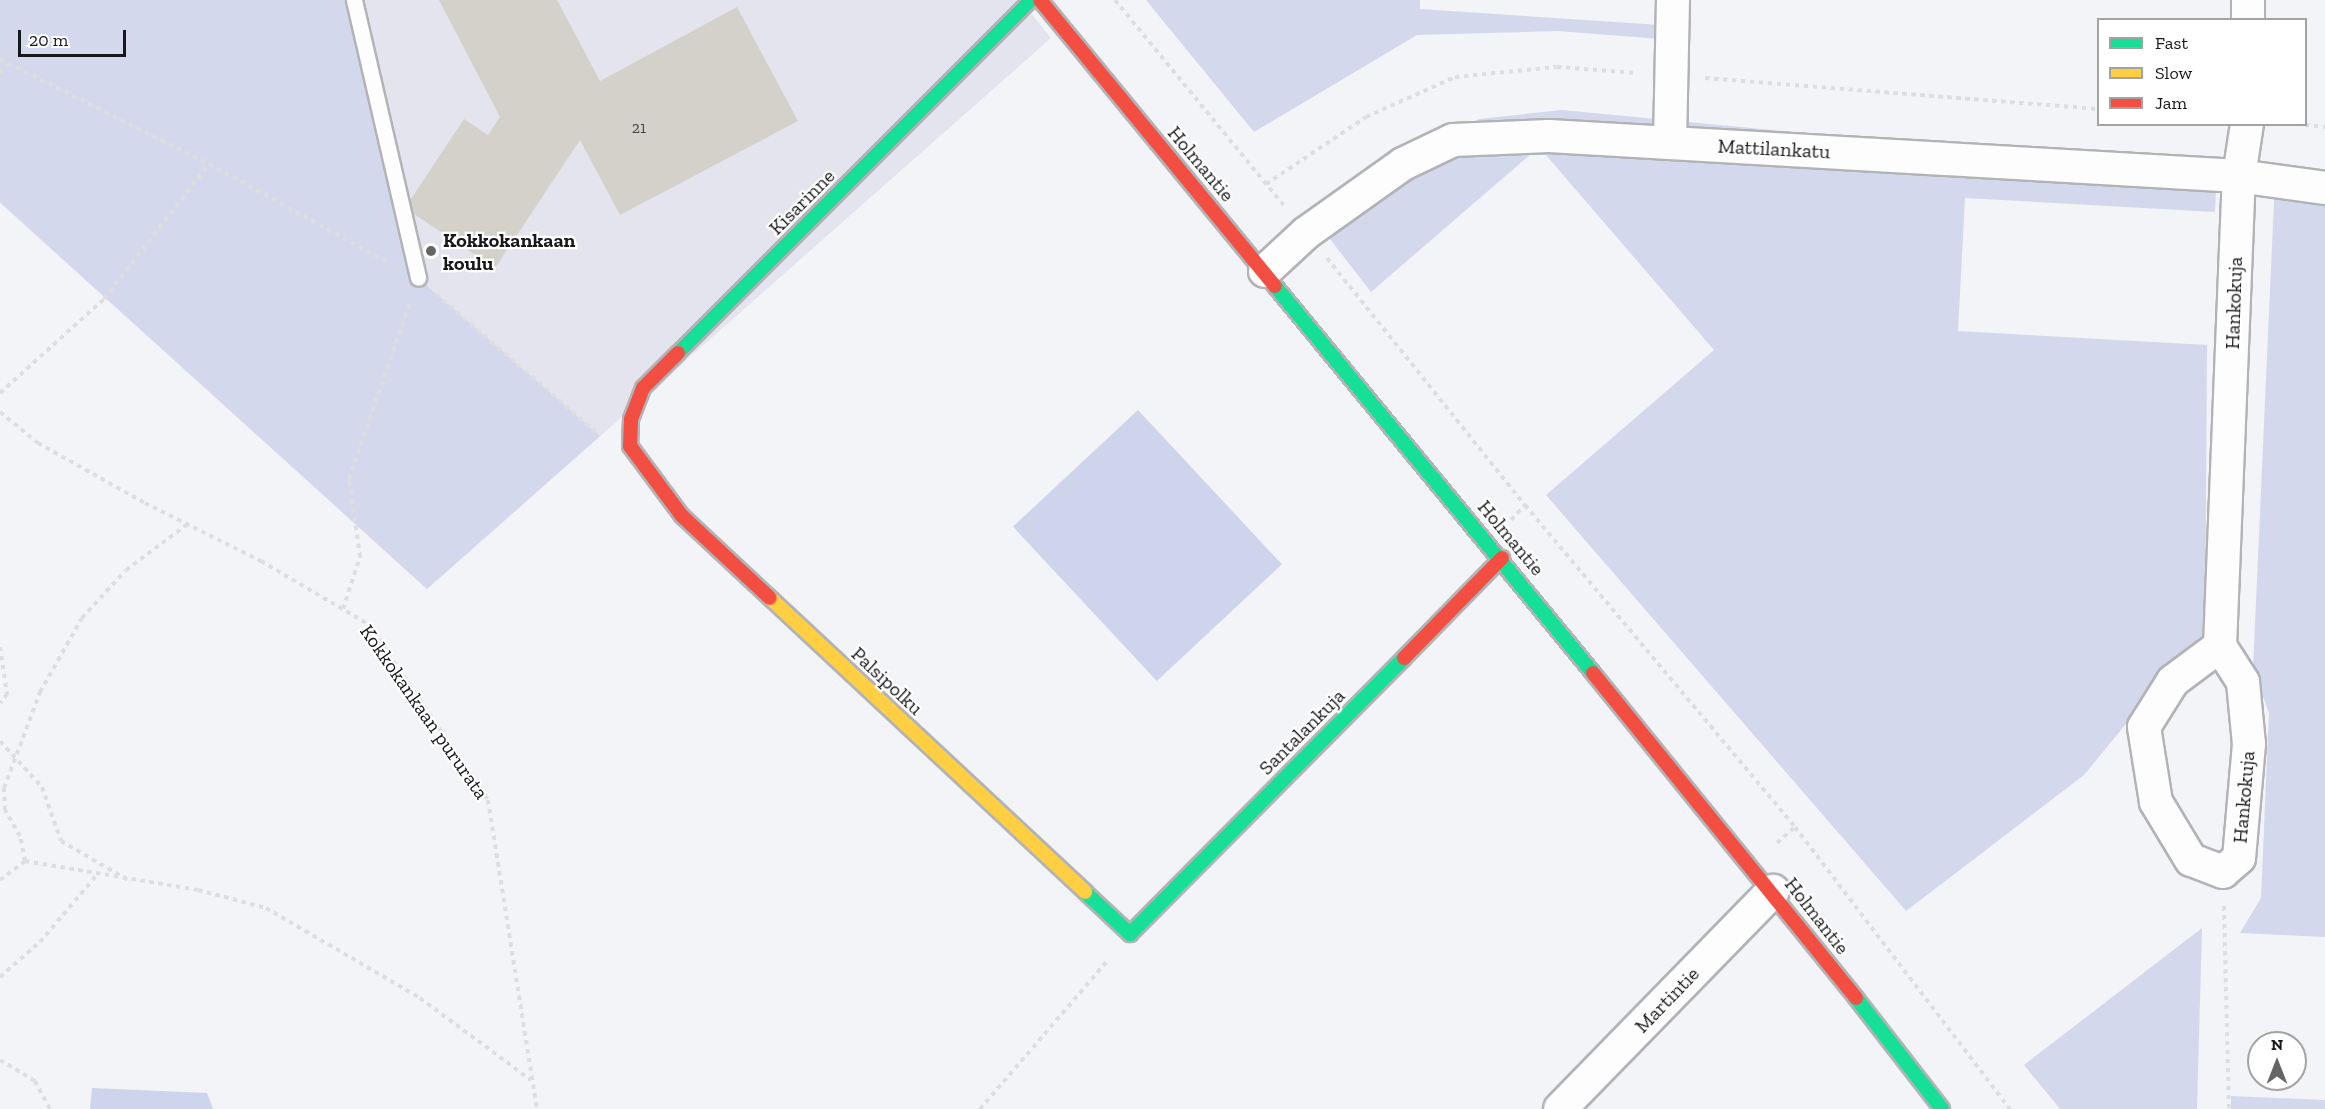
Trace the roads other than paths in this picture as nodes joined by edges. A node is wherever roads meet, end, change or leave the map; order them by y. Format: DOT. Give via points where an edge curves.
graph roads {
  1 [pos="354,0"];
  2 [pos="1031,0"];
  3 [pos="1040,0"];
  4 [pos="1673,0"];
  5 [pos="2248,0"];
  6 [pos="2248,18"];
  7 [pos="2247,126"];
  8 [pos="1670,143"];
  9 [pos="2239,176"];
  10 [pos="2325,188"];
  11 [pos="1264,271"];
  12 [pos="418,278"];
  13 [pos="630,446"];
  14 [pos="1502,558"];
  15 [pos="2220,646"];
  16 [pos="1773,891"];
  17 [pos="1130,934"];
  18 [pos="1560,1109"];
  19 [pos="1942,1109"];
  1 -- 12 [label="lane"];
  2 -- 13 [label="street, Kisarinne" via="643,388 631,418"];
  3 -- 11 [label="street, Holmantie"];
  4 -- 8 [label="street"];
  5 -- 6 [label="street"];
  7 -- 9 [label="street, Hankokuja"];
  8 -- 9 [label="street, Mattilankatu"];
  8 -- 11 [label="street, Mattilankatu" via="1549,136 1453,140 1403,165 1306,233"];
  9 -- 10 [label="street, Mattilankatu"];
  9 -- 15 [label="street, Hankokuja"];
  11 -- 14 [label="street, Holmantie"];
  13 -- 17 [label="street, Palsipolku" via="682,516"];
  14 -- 16 [label="street, Holmantie"];
  14 -- 17 [label="street, Santalankuja"];
  15 -- 15 [label="street, Hankokuja" via="2173,681 2144,727 2156,802 2191,860 2223,872 2239,858 2249,744 2242,682"];
  16 -- 18 [label="street, Martintie"];
  16 -- 19 [label="street, Holmantie"];
}
